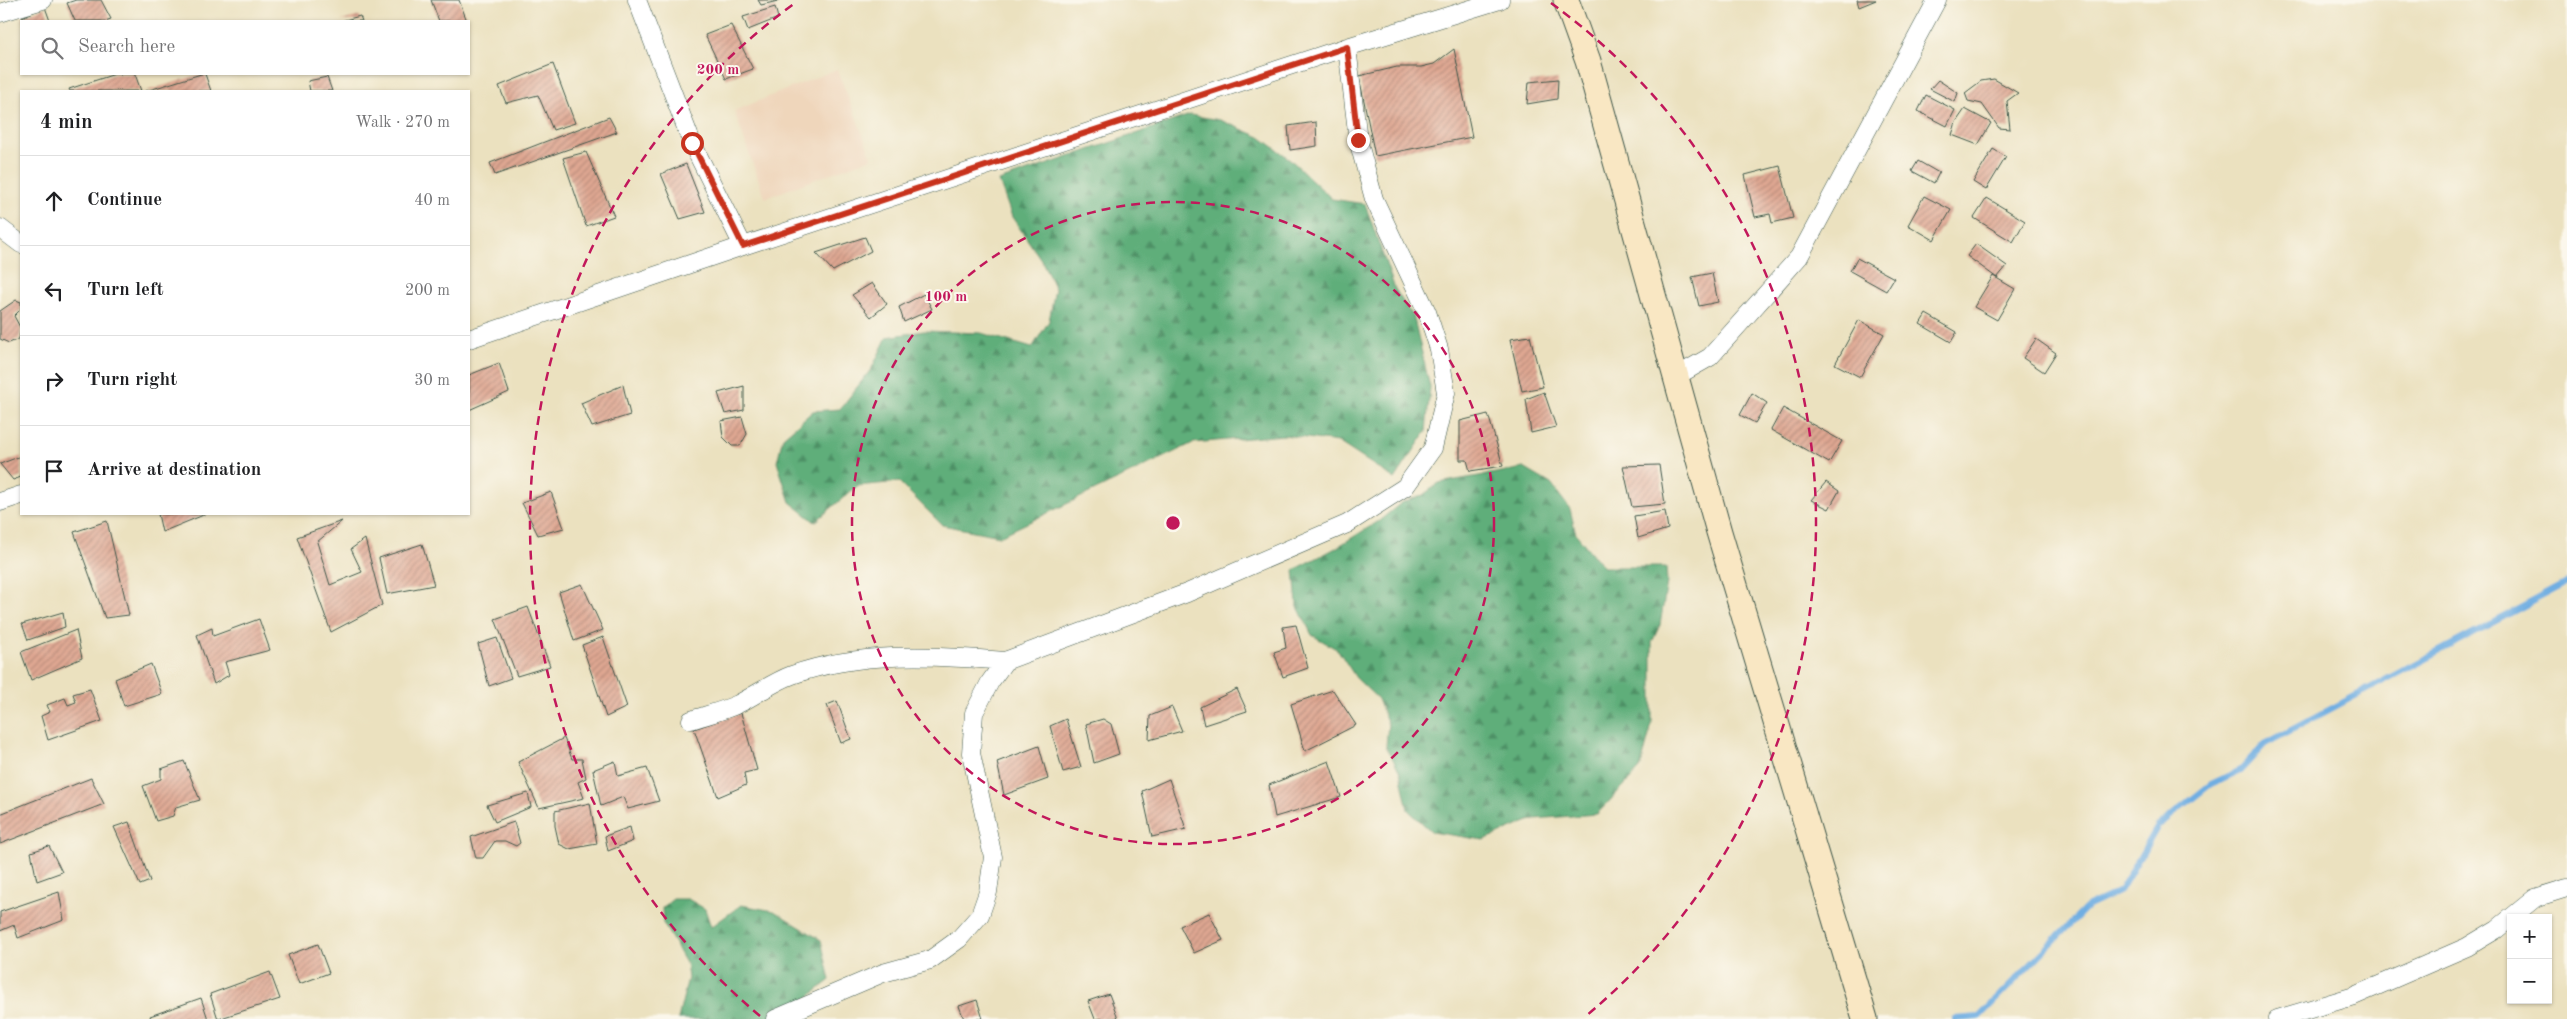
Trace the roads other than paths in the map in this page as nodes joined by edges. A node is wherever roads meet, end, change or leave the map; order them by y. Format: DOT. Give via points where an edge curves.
graph roads {
  1 [pos="43,0"];
  2 [pos="637,0"];
  3 [pos="1500,0"];
  4 [pos="1566,0"];
  5 [pos="1937,0"];
  6 [pos="0,13"];
  7 [pos="1347,47"];
  8 [pos="0,228"];
  9 [pos="20,242"];
  10 [pos="743,246"];
  11 [pos="470,339"];
  12 [pos="1675,377"];
  13 [pos="20,495"];
  14 [pos="0,502"];
  15 [pos="1004,662"];
  16 [pos="691,720"];
  17 [pos="2567,888"];
  18 [pos="775,1019"];
  19 [pos="1865,1019"];
  20 [pos="2276,1019"];
  1 -- 6 [label="street"];
  2 -- 10 [label="street" via="692,143"];
  3 -- 7 [label="street"];
  4 -- 12 [label="main road" via="1588,61"];
  5 -- 12 [label="street" via="1799,257 1710,357"];
  7 -- 10 [label="street"];
  7 -- 15 [label="street" via="1358,140 1374,199 1427,312 1439,348 1446,393 1433,448 1405,487 1347,524 1187,593"];
  8 -- 9 [label="street"];
  10 -- 11 [label="street"];
  12 -- 19 [label="main road"];
  13 -- 14 [label="street"];
  15 -- 16 [label="street" via="944,655 830,665 792,675 738,704"];
  15 -- 18 [label="street" via="974,713 971,753 993,857 988,892 980,915 959,939 930,960 883,974"];
  17 -- 20 [label="street" via="2535,898 2497,929 2467,947 2354,996"];
}
